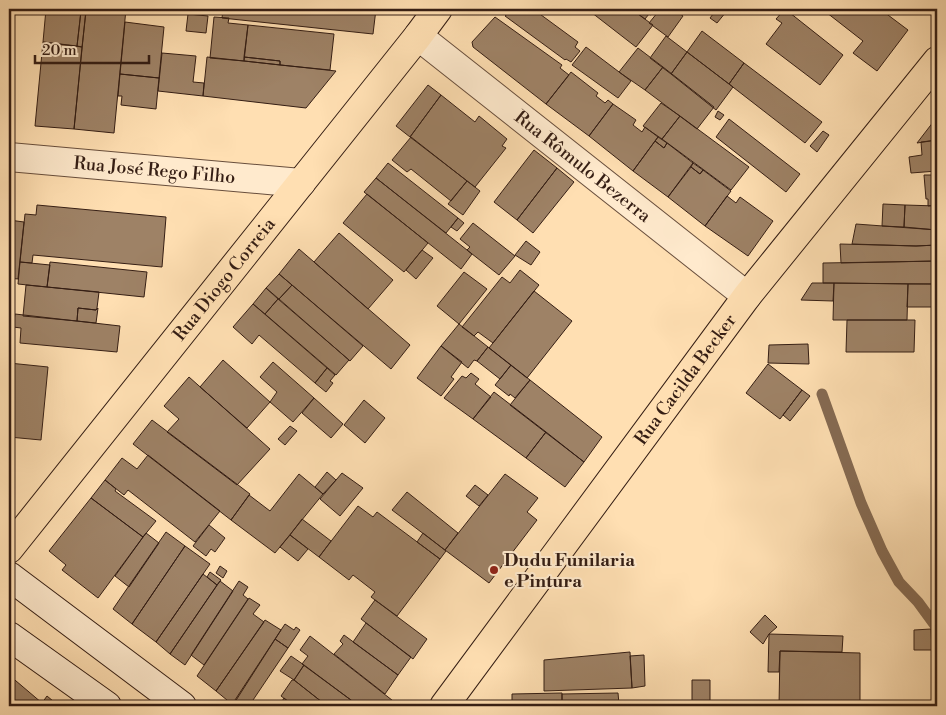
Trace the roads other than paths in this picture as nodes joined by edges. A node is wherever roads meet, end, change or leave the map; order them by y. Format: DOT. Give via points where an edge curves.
graph roads {
  1 [pos="438,9"];
  2 [pos="418,36"];
  3 [pos="937,61"];
  4 [pos="9,157"];
  5 [pos="301,183"];
  6 [pos="747,296"];
  7 [pos="9,549"];
  8 [pos="9,576"];
  9 [pos="9,636"];
  10 [pos="107,706"];
  11 [pos="182,706"];
  12 [pos="444,706"];
  1 -- 2 [label="main road, Rua Diogo Correia"];
  2 -- 5 [label="main road, Rua Diogo Correia"];
  2 -- 6 [label="street, Rua Rômulo Bezerra"];
  3 -- 6 [label="main road, Rua Cacilda Becker"];
  4 -- 5 [label="street, Rua José Rego Filho"];
  5 -- 7 [label="main road, Rua Diogo Correia"];
  6 -- 12 [label="main road, Rua Cacilda Becker"];
  8 -- 11 [label="street"];
  9 -- 10 [label="street"];
}
